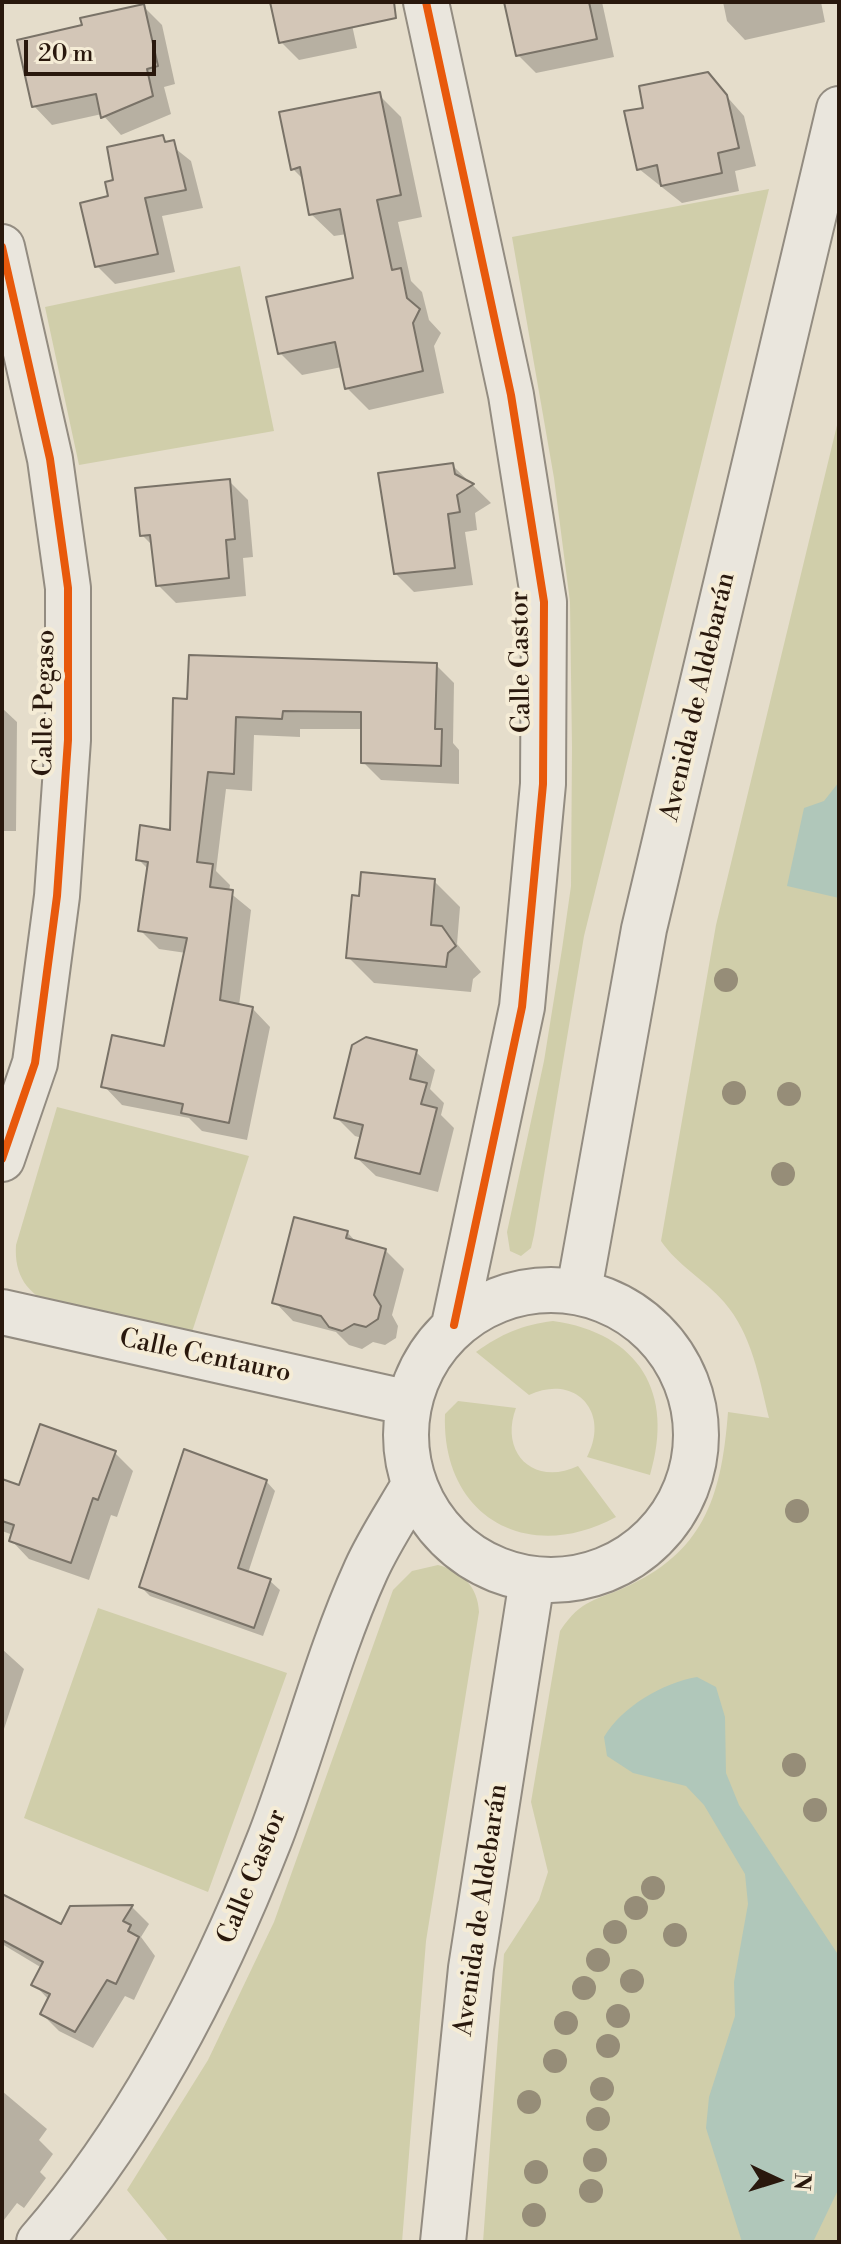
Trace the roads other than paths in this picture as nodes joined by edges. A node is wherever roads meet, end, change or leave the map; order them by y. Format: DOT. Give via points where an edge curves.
graph roads {
  1 [pos="426,2"];
  2 [pos="839,109"];
  3 [pos="2,247"];
  4 [pos="2,1159"];
  5 [pos="579,1290"];
  6 [pos="2,1312"];
  7 [pos="454,1325"];
  8 [pos="409,1403"];
  9 [pos="414,1485"];
  10 [pos="532,1580"];
  11 [pos="39,2242"];
  12 [pos="443,2242"];
  1 -- 7 [label="street, Calle Castor" via="511,395 544,602 543,784 522,1007"];
  2 -- 5 [label="street, Avenida de Aldebarán" via="644,929"];
  3 -- 4 [label="street, Calle Pegaso" via="50,459 68,588 68,740 57,896 35,1063"];
  5 -- 7 [label="street" via="513,1293"];
  5 -- 10 [label="street" via="647,1323 690,1386 695,1462 674,1513 637,1553 587,1577"];
  6 -- 8 [label="street, Calle Centauro"];
  7 -- 8 [label="street" via="426,1360"];
  8 -- 9 [label="street" via="406,1444"];
  9 -- 10 [label="street" via="433,1520 460,1549 494,1569"];
  9 -- 11 [label="street, Calle Castor" via="366,1569 221,1957 148,2088 74,2202"];
  10 -- 12 [label="street, Avenida de Aldebarán" via="471,1968"];
}
